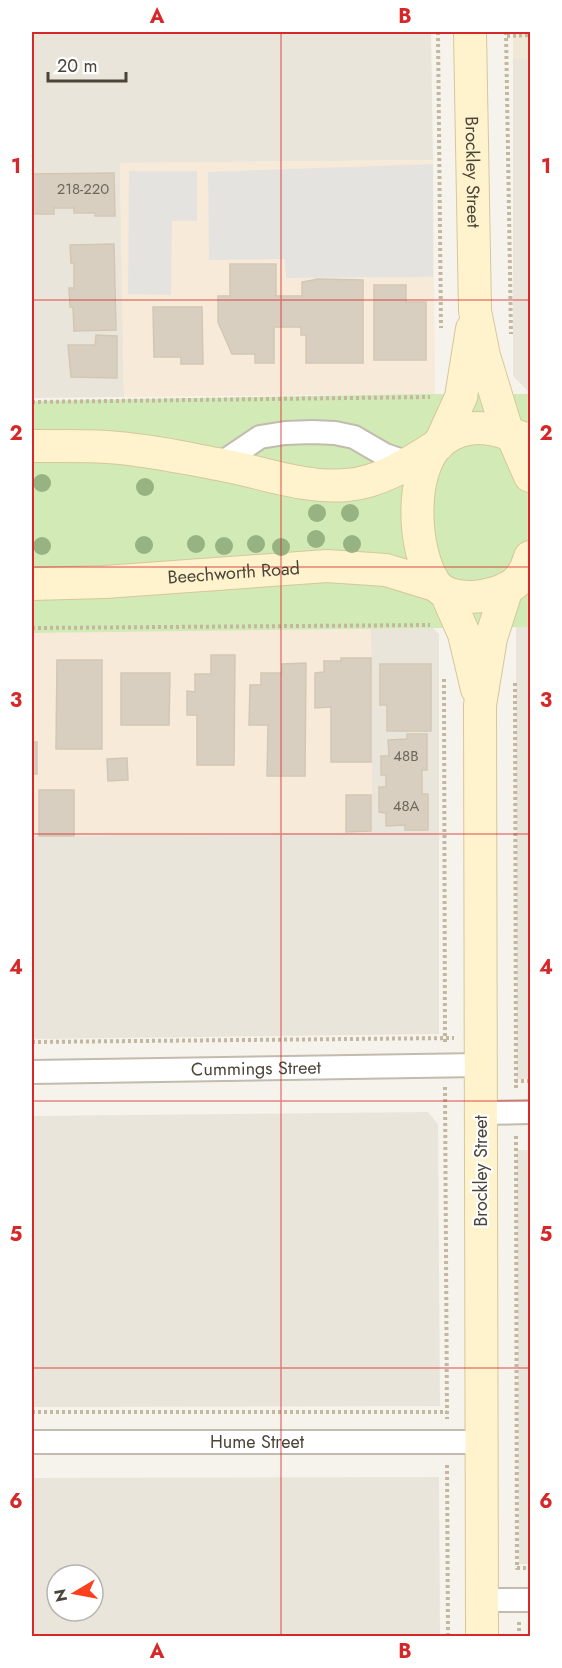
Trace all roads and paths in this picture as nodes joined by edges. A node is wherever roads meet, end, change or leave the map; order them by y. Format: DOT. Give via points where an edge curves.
graph roads {
  1 [pos="470,32"];
  2 [pos="506,34"];
  3 [pos="531,35"];
  4 [pos="475,311"];
  5 [pos="511,339"];
  6 [pos="440,397"];
  7 [pos="32,402"];
  8 [pos="517,436"];
  9 [pos="439,443"];
  10 [pos="32,446"];
  11 [pos="408,463"];
  12 [pos="220,464"];
  13 [pos="531,476"];
  14 [pos="522,575"];
  15 [pos="32,584"];
  16 [pos="441,589"];
  17 [pos="460,624"];
  18 [pos="32,628"];
  19 [pos="444,672"];
  20 [pos="480,705"];
  21 [pos="445,1038"];
  22 [pos="32,1042"];
  23 [pos="480,1051"];
  24 [pos="445,1065"];
  25 [pos="32,1072"];
  26 [pos="531,1081"];
  27 [pos="515,1082"];
  28 [pos="531,1112"];
  29 [pos="481,1113"];
  30 [pos="32,1412"];
  31 [pos="447,1412"];
  32 [pos="32,1442"];
  33 [pos="447,1442"];
  34 [pos="483,1442"];
  35 [pos="482,1600"];
  36 [pos="531,1600"];
  37 [pos="448,1636"];
  38 [pos="482,1636"];
  1 -- 4 [label="main road, Brockley Street"];
  2 -- 3 [label="path"];
  2 -- 5 [label="path"];
  4 -- 8 [label="main road, Brockley Street" via="484,356"];
  4 -- 9 [label="main road, Brockley Street" via="461,398"];
  6 -- 7 [label="path"];
  8 -- 9 [label="main road" via="469,429"];
  8 -- 13 [label="main road, Brockley Street"];
  9 -- 11 [label="main road"];
  9 -- 16 [label="main road, Brockley Street" via="423,475 418,505 427,568"];
  10 -- 12 [label="main road" via="136,450"];
  11 -- 12 [label="main road" via="371,480 334,485 294,481"];
  11 -- 12 [label="street" via="354,437 312,432 260,437"];
  14 -- 16 [label="main road, Beechworth Road" via="494,594 479,597"];
  14 -- 20 [label="main road, Brockley Street" via="493,630"];
  15 -- 16 [label="main road, Beechworth Road" via="327,566 386,570"];
  16 -- 17 [label="main road, Brockley Street"];
  17 -- 18 [label="path"];
  17 -- 20 [label="main road, Brockley Street"];
  19 -- 21 [label="path"];
  20 -- 23 [label="main road, Brockley Street"];
  21 -- 22 [label="path"];
  21 -- 23 [label="path"];
  21 -- 24 [label="path"];
  23 -- 24 [label="street, Cummings Street"];
  23 -- 29 [label="main road, Brockley Street"];
  24 -- 25 [label="street, Cummings Street"];
  24 -- 31 [label="path"];
  26 -- 27 [label="path"];
  28 -- 29 [label="street"];
  29 -- 34 [label="main road, Brockley Street"];
  30 -- 31 [label="path"];
  31 -- 33 [label="path"];
  32 -- 33 [label="street, Hume Street"];
  33 -- 34 [label="street, Hume Street"];
  33 -- 37 [label="path"];
  34 -- 35 [label="main road, Brockley Street"];
  35 -- 36 [label="street"];
  35 -- 38 [label="main road, Brockley Street"];
}
